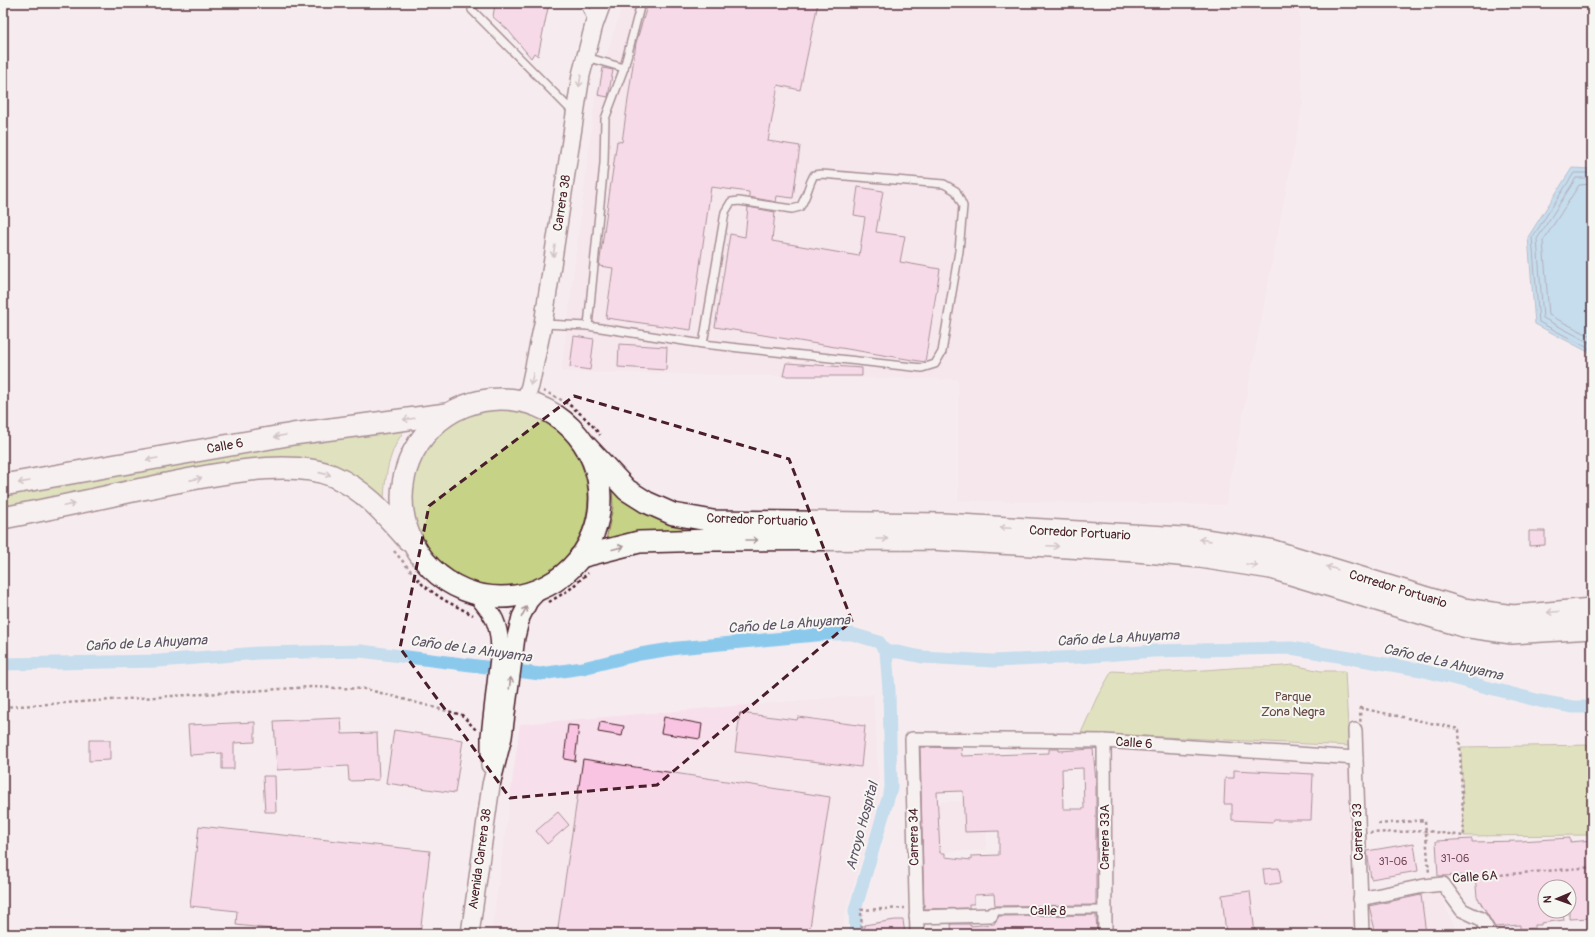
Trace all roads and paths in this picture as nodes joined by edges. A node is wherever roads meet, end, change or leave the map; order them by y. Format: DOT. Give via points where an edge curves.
graph roads {
  1 [pos="584,3"];
  2 [pos="602,3"];
  3 [pos="641,3"];
  4 [pos="472,10"];
  5 [pos="594,25"];
  6 [pos="586,57"];
  7 [pos="624,68"];
  8 [pos="576,115"];
  9 [pos="543,324"];
  10 [pos="588,326"];
  11 [pos="703,344"];
  12 [pos="524,403"];
  13 [pos="448,414"];
  14 [pos="585,444"];
  15 [pos="3,485"];
  16 [pos="3,518"];
  17 [pos="393,550"];
  18 [pos="416,550"];
  19 [pos="584,565"];
  20 [pos="477,595"];
  21 [pos="543,597"];
  22 [pos="1592,609"];
  23 [pos="477,618"];
  24 [pos="1592,628"];
  25 [pos="508,649"];
  26 [pos="3,707"];
  27 [pos="499,717"];
  28 [pos="1355,730"];
  29 [pos="490,736"];
  30 [pos="912,739"];
  31 [pos="1104,741"];
  32 [pos="1356,758"];
  33 [pos="491,785"];
  34 [pos="1378,824"];
  35 [pos="1427,831"];
  36 [pos="1592,867"];
  37 [pos="1448,879"];
  38 [pos="1424,886"];
  39 [pos="1360,899"];
  40 [pos="1105,910"];
  41 [pos="916,912"];
  42 [pos="991,913"];
  43 [pos="470,934"];
  44 [pos="862,934"];
  45 [pos="917,934"];
  46 [pos="1105,934"];
  47 [pos="1362,934"];
  48 [pos="1490,934"];
  1 -- 5 [label="lane"];
  2 -- 5 [label="street, Carrera 38"];
  3 -- 7 [label="lane"];
  4 -- 8 [label="lane"];
  5 -- 6 [label="street, Carrera 38"];
  6 -- 7 [label="lane"];
  6 -- 8 [label="street, Carrera 38, one-way"];
  7 -- 10 [label="lane" via="605,119 603,132 604,163"];
  8 -- 9 [label="street, Carrera 38, one-way"];
  9 -- 10 [label="lane"];
  9 -- 12 [label="street, Carrera 38, one-way"];
  10 -- 11 [label="lane"];
  11 -- 11 [label="lane" via="922,368 935,364 942,352 958,251 963,206 956,191 944,184 821,174 814,175 800,207 792,209 740,201 730,202 725,212"];
  12 -- 13 [label="main road, Corredor Portuario" via="515,399 492,399 469,404"];
  12 -- 14 [label="main road, Corredor Portuario" via="556,416"];
  13 -- 15 [label="main road, Calle 6, one-way" via="293,434"];
  13 -- 18 [label="main road" via="430,428 417,445 407,465 402,486 402,508 407,530"];
  14 -- 19 [label="main road" via="595,467 599,490 598,514"];
  22 -- 14 [label="main road, Corredor Portuario, one-way" via="1513,616 1463,609 1270,550 1200,539 943,524 713,521 673,514 646,502 627,490"];
  16 -- 18 [label="main road, Calle 6, one-way" via="200,478 272,468 301,469 331,475 354,486 380,508"];
  17 -- 23 [label="path" via="423,585"];
  18 -- 20 [label="main road" via="432,570 453,585"];
  19 -- 21 [label="main road" via="568,571 554,581"];
  19 -- 21 [label="path" via="569,590"];
  19 -- 24 [label="main road, Corredor Portuario, one-way" via="639,542 931,539 1136,551 1200,557 1271,568 1463,626 1512,633"];
  20 -- 21 [label="main road"];
  20 -- 25 [label="street, Avenida Carrera 38" via="498,624"];
  25 -- 21 [label="street, Avenida Carrera 38, one-way" via="530,601"];
  25 -- 27 [label="street, Avenida Carrera 38"];
  26 -- 29 [label="path" via="311,687 366,689 462,715 474,730"];
  27 -- 29 [label="street, Avenida Carrera 38"];
  27 -- 33 [label="street, Avenida Carrera 38" via="503,737"];
  28 -- 32 [label="street, Carrera 33"];
  29 -- 33 [label="street, Avenida Carrera 38"];
  30 -- 31 [label="street, Calle 6"];
  30 -- 41 [label="street, Carrera 34"];
  31 -- 32 [label="street, Calle 6"];
  31 -- 40 [label="street, Carrera 33A"];
  32 -- 39 [label="street, Carrera 33"];
  33 -- 43 [label="street, Avenida Carrera 38"];
  34 -- 35 [label="path" via="1425,820"];
  35 -- 35 [label="path" via="1364,833 1360,708 1460,729 1464,836"];
  35 -- 38 [label="path" via="1430,872"];
  36 -- 37 [label="path, Calle 6A"];
  38 -- 39 [label="street"];
  38 -- 48 [label="street" via="1443,884 1462,910 1481,919"];
  39 -- 47 [label="street, Carrera 33"];
  40 -- 42 [label="lane, Calle 8"];
  40 -- 46 [label="street, Carrera 33A"];
  41 -- 42 [label="street, Calle 8"];
  41 -- 44 [label="path" via="861,910"];
  41 -- 45 [label="street, Carrera 34"];
}
